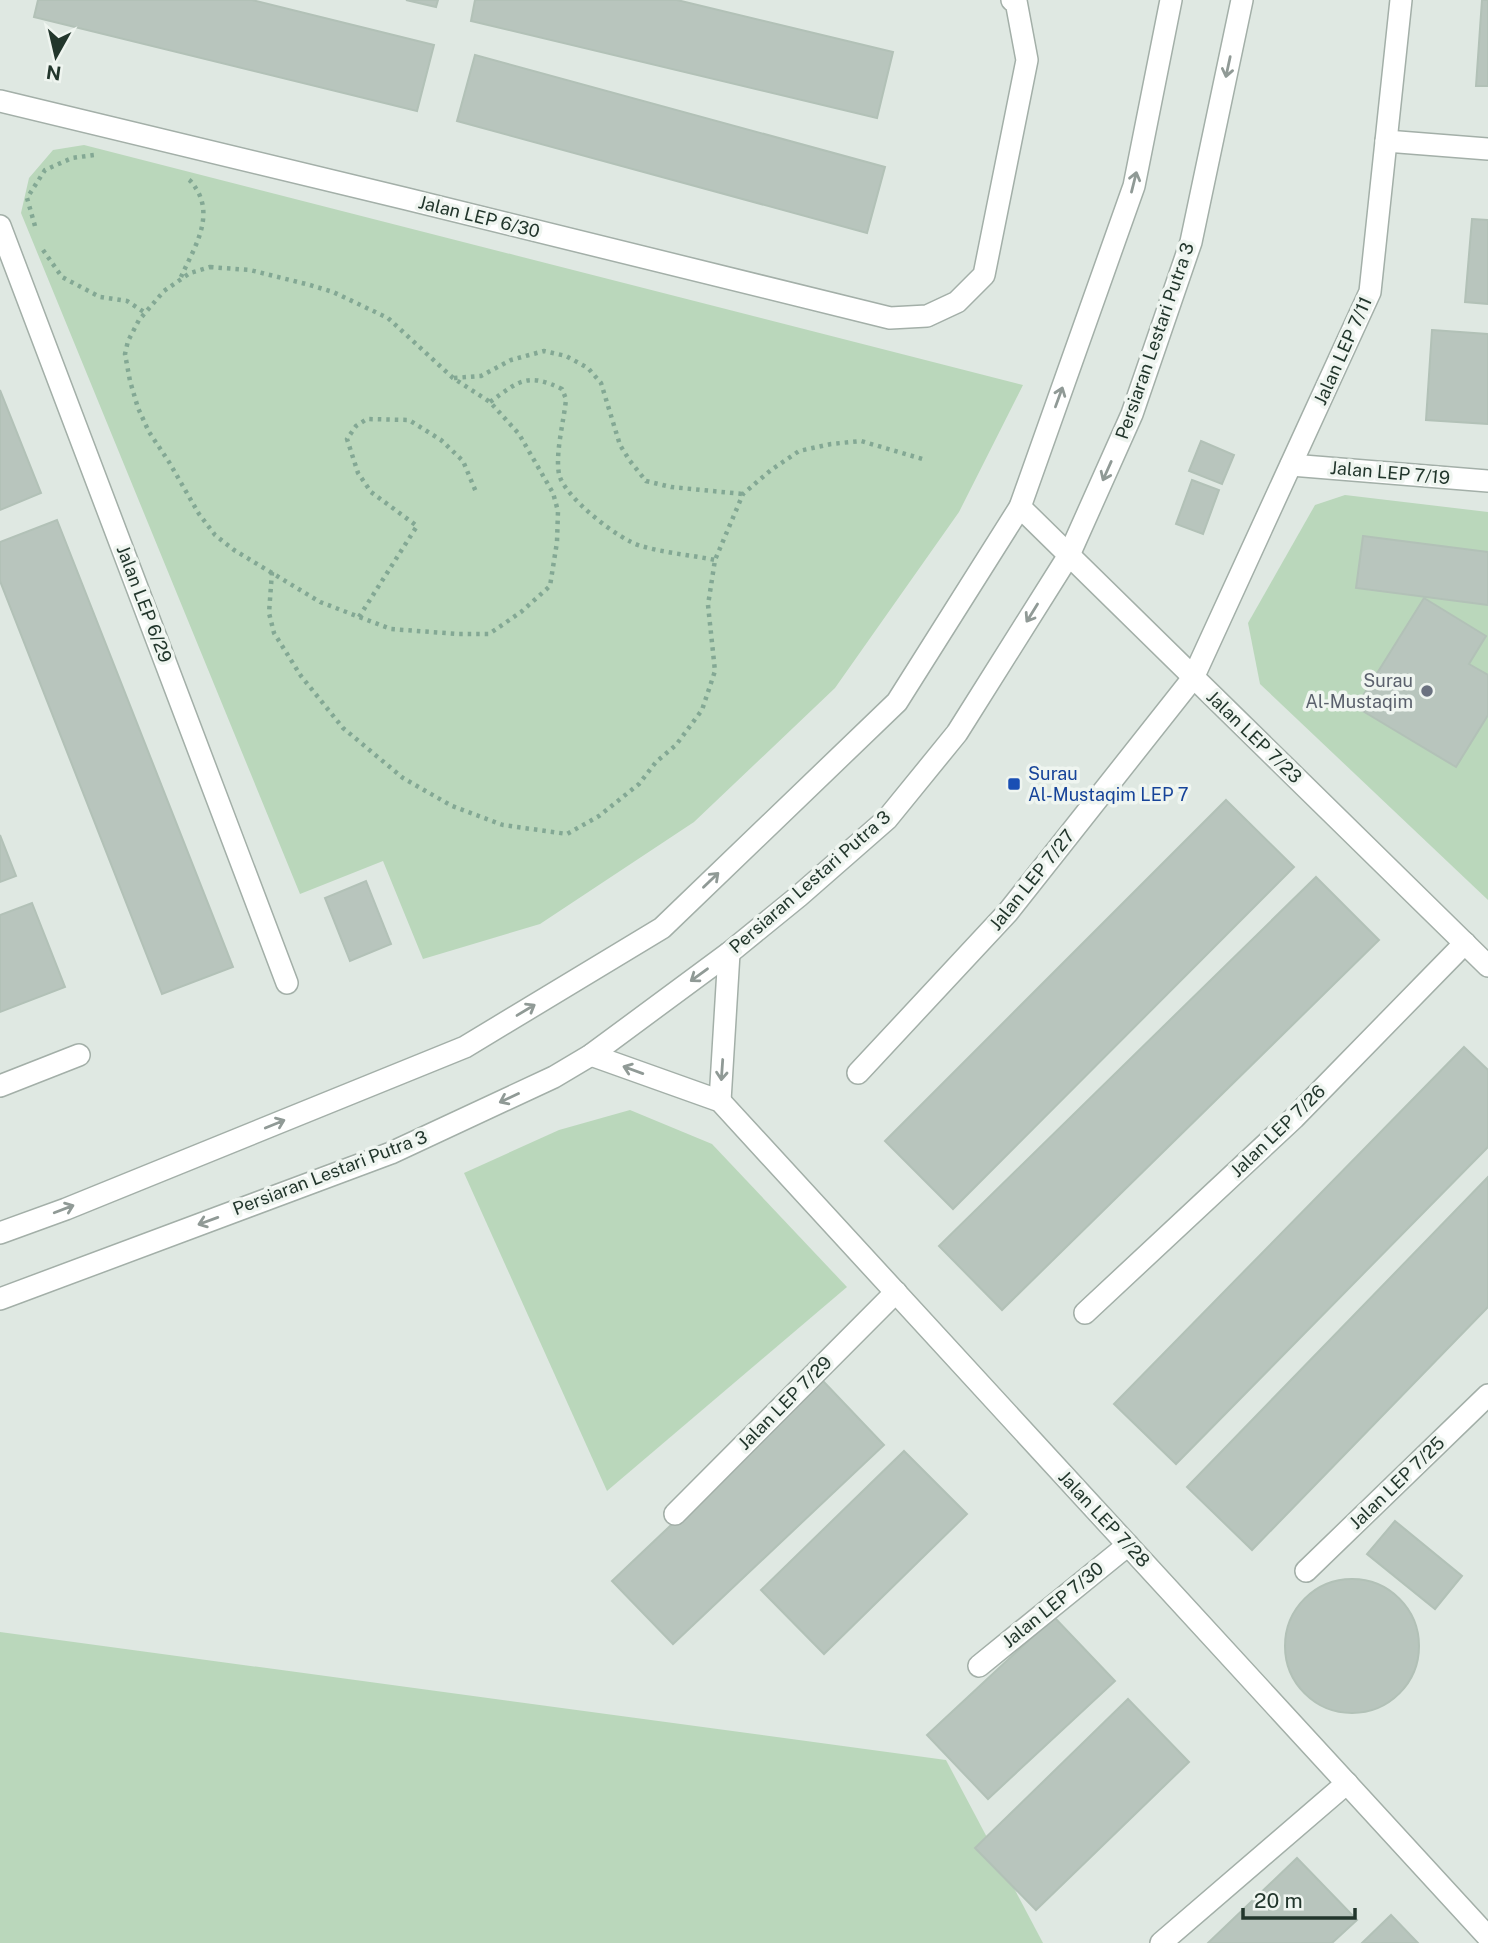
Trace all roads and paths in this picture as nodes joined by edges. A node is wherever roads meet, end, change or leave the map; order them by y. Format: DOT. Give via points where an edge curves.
graph roads {
  1 [pos="1171,0"];
  2 [pos="1242,0"];
  3 [pos="1401,0"];
  4 [pos="1014,1"];
  5 [pos="0,101"];
  6 [pos="1386,141"];
  7 [pos="1488,149"];
  8 [pos="105,154"];
  9 [pos="181,176"];
  10 [pos="0,226"];
  11 [pos="37,235"];
  12 [pos="40,247"];
  13 [pos="180,278"];
  14 [pos="144,312"];
  15 [pos="453,379"];
  16 [pos="490,402"];
  17 [pos="926,460"];
  18 [pos="1291,465"];
  19 [pos="1488,481"];
  20 [pos="475,492"];
  21 [pos="743,494"];
  22 [pos="1020,507"];
  23 [pos="1069,555"];
  24 [pos="715,560"];
  25 [pos="272,572"];
  26 [pos="359,617"];
  27 [pos="1193,678"];
  28 [pos="1465,943"];
  29 [pos="729,953"];
  30 [pos="1488,966"];
  31 [pos="287,983"];
  32 [pos="79,1055"];
  33 [pos="591,1055"];
  34 [pos="858,1073"];
  35 [pos="0,1086"];
  36 [pos="720,1101"];
  37 [pos="0,1233"];
  38 [pos="896,1292"];
  39 [pos="0,1299"];
  40 [pos="1085,1313"];
  41 [pos="1488,1395"];
  42 [pos="675,1514"];
  43 [pos="1128,1545"];
  44 [pos="1306,1571"];
  45 [pos="979,1666"];
  46 [pos="1347,1783"];
  47 [pos="1488,1937"];
  48 [pos="1161,1943"];
  22 -- 1 [label="street, one-way" via="1134,186"];
  2 -- 23 [label="street, Persiaran Lestari Putra 3, one-way" via="1191,242 1132,414"];
  3 -- 6 [label="street, Jalan LEP 7/11"];
  4 -- 5 [label="street, Jalan LEP 6/30" via="1027,60 985,275 957,302 928,316 890,318"];
  6 -- 7 [label="street"];
  6 -- 18 [label="street, Jalan LEP 7/11" via="1370,292"];
  8 -- 11 [label="path" via="72,158 45,170 27,198"];
  9 -- 13 [label="path" via="191,180 202,199 203,229"];
  10 -- 31 [label="street, Jalan LEP 6/29"];
  12 -- 14 [label="path" via="62,277"];
  13 -- 14 [label="path"];
  13 -- 15 [label="path" via="210,267 250,270 333,292 388,318"];
  14 -- 25 [label="path" via="125,354 149,432 215,535"];
  15 -- 16 [label="path"];
  15 -- 21 [label="path" via="481,376 524,355 544,351 566,356 589,368 601,383 620,445 646,481"];
  16 -- 24 [label="path" via="531,379 562,389 566,399 558,472 574,500 639,546"];
  16 -- 26 [label="path" via="519,434 553,493 558,511 550,586 489,634 391,629"];
  17 -- 21 [label="path" via="861,441 831,444 799,451"];
  18 -- 19 [label="street, Jalan LEP 7/19"];
  18 -- 27 [label="street, Jalan LEP 7/11"];
  20 -- 26 [label="path" via="463,461 409,420 367,419 356,426 347,439 358,472 371,492 417,526"];
  21 -- 24 [label="path"];
  22 -- 23 [label="street, Jalan LEP 7/23"];
  37 -- 22 [label="street, one-way" via="465,1047 662,928 897,702"];
  23 -- 27 [label="street, Jalan LEP 7/23"];
  23 -- 29 [label="street, Persiaran Lestari Putra 3, one-way" via="957,733 887,819"];
  24 -- 25 [label="path" via="708,605 715,671 702,710 639,784 567,834 503,825 452,806 403,778 343,728 274,634 269,614"];
  25 -- 26 [label="path" via="320,602"];
  27 -- 28 [label="street, Jalan LEP 7/23"];
  27 -- 34 [label="street, Jalan LEP 7/27" via="1008,912"];
  28 -- 30 [label="street, Jalan LEP 7/23"];
  28 -- 40 [label="street, Jalan LEP 7/26" via="1294,1118"];
  29 -- 33 [label="street, Persiaran Lestari Putra 3, one-way"];
  29 -- 36 [label="street, one-way"];
  32 -- 35 [label="street"];
  36 -- 33 [label="street, one-way"];
  33 -- 39 [label="street, Persiaran Lestari Putra 3, one-way" via="391,1153"];
  36 -- 38 [label="street, Jalan LEP 7/28"];
  38 -- 42 [label="street, Jalan LEP 7/29"];
  38 -- 43 [label="street, Jalan LEP 7/28"];
  41 -- 44 [label="street, Jalan LEP 7/25"];
  43 -- 45 [label="street, Jalan LEP 7/30"];
  43 -- 46 [label="street, Jalan LEP 7/28"];
  46 -- 47 [label="street, Jalan LEP 7/28"];
  46 -- 48 [label="street"];
}
